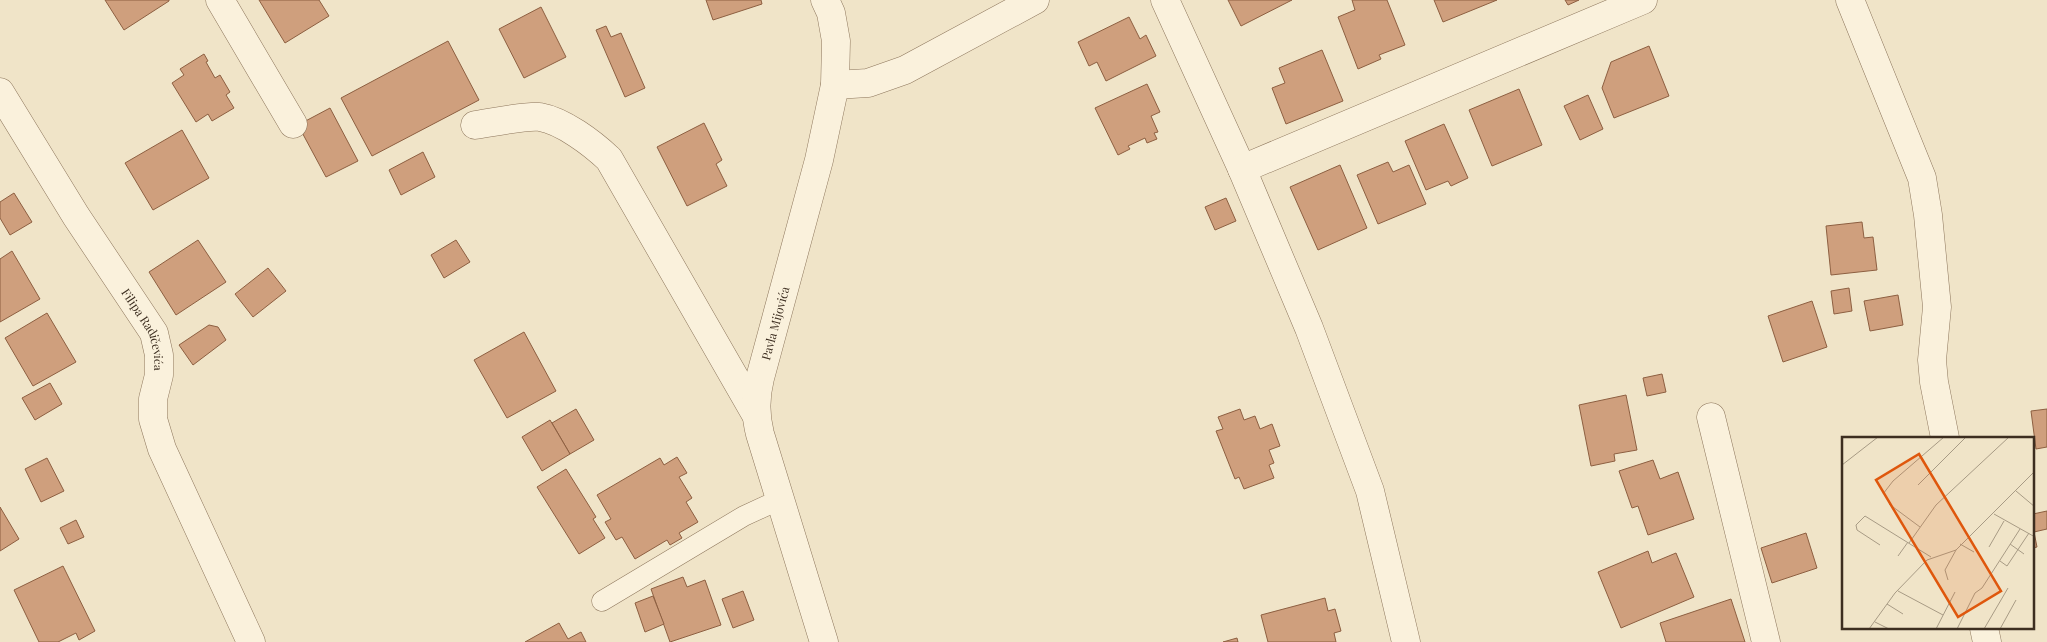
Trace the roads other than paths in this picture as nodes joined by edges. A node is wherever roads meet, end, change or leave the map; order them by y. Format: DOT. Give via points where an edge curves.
graph roads {
  1 [pos="220,0"];
  2 [pos="825,0"];
  3 [pos="1035,0"];
  4 [pos="1165,0"];
  5 [pos="1643,0"];
  6 [pos="1850,0"];
  7 [pos="835,85"];
  8 [pos="0,92"];
  9 [pos="293,124"];
  10 [pos="475,125"];
  11 [pos="1242,169"];
  12 [pos="755,413"];
  13 [pos="1711,417"];
  14 [pos="1945,437"];
  15 [pos="781,499"];
  16 [pos="602,601"];
  17 [pos="251,642"];
  18 [pos="824,642"];
  19 [pos="1406,642"];
  20 [pos="1766,642"];
  1 -- 9 [label="street"];
  2 -- 7 [label="street, Pavla Mijovića" via="836,41"];
  3 -- 7 [label="street" via="906,70 868,83"];
  4 -- 11 [label="street"];
  5 -- 11 [label="street"];
  6 -- 14 [label="street" via="1922,178 1937,307 1932,360"];
  7 -- 12 [label="street, Pavla Mijovića" via="819,160 757,389"];
  8 -- 17 [label="street, Filipa Radičevića" via="76,216 154,333 160,355 153,420 162,449"];
  10 -- 12 [label="street" via="540,117 591,141 609,159"];
  11 -- 19 [label="street" via="1309,328 1370,491"];
  12 -- 15 [label="street, Pavla Mijovića"];
  13 -- 20 [label="street"];
  15 -- 16 [label="lane" via="744,516"];
  15 -- 18 [label="street, Pavla Mijovića"];
}
